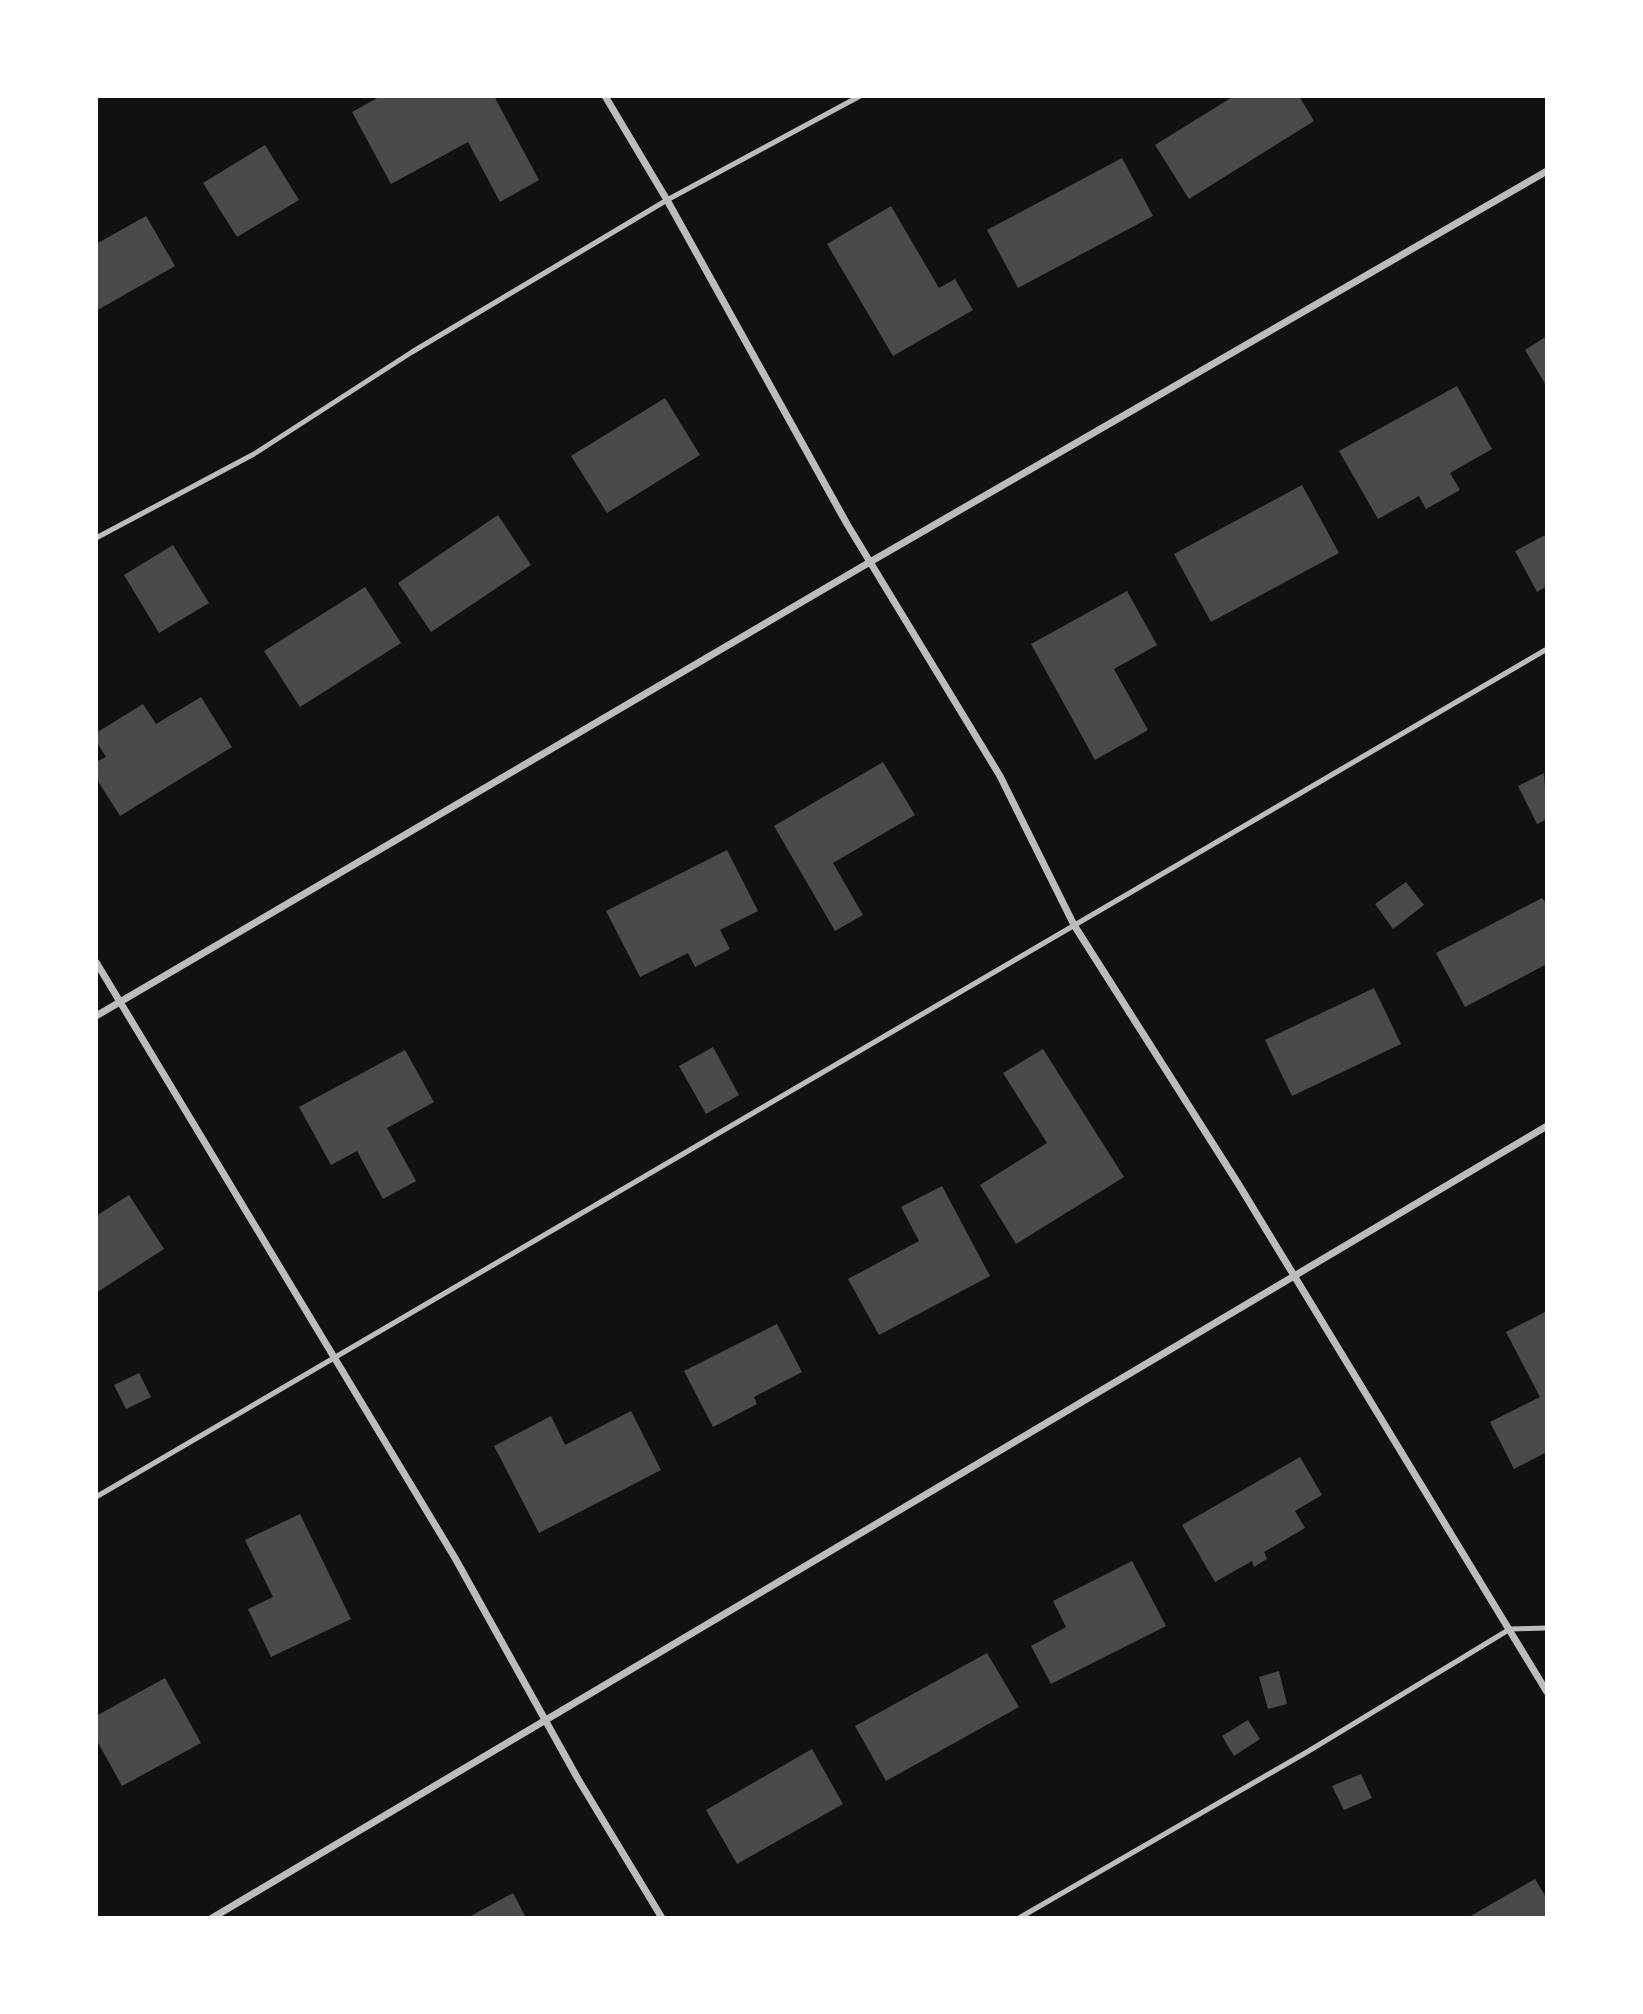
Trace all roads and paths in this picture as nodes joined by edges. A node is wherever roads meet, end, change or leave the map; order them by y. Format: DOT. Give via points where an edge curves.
graph roads {
  1 [pos="605,96"];
  2 [pos="860,96"];
  3 [pos="1547,172"];
  4 [pos="667,200"];
  5 [pos="96,538"];
  6 [pos="870,562"];
  7 [pos="1547,649"];
  8 [pos="1074,925"];
  9 [pos="96,962"];
  10 [pos="119,1002"];
  11 [pos="96,1016"];
  12 [pos="1547,1126"];
  13 [pos="1295,1276"];
  14 [pos="335,1357"];
  15 [pos="96,1497"];
  16 [pos="1547,1628"];
  17 [pos="1510,1629"];
  18 [pos="1547,1692"];
  19 [pos="545,1718"];
  20 [pos="212,1918"];
  21 [pos="662,1918"];
  22 [pos="1019,1918"];
  1 -- 4 [label="street"];
  2 -- 4 [label="lane"];
  3 -- 6 [label="street"];
  4 -- 5 [label="lane" via="412,352 254,454"];
  4 -- 6 [label="street"];
  6 -- 8 [label="street" via="1000,776"];
  6 -- 10 [label="street"];
  7 -- 8 [label="lane"];
  8 -- 13 [label="street"];
  8 -- 14 [label="lane"];
  9 -- 10 [label="street"];
  10 -- 11 [label="street"];
  10 -- 14 [label="street"];
  12 -- 13 [label="street"];
  13 -- 17 [label="street"];
  13 -- 19 [label="street"];
  14 -- 15 [label="lane"];
  14 -- 19 [label="street"];
  16 -- 17 [label="lane"];
  17 -- 18 [label="street"];
  17 -- 22 [label="lane"];
  19 -- 20 [label="street"];
  19 -- 21 [label="street"];
}
